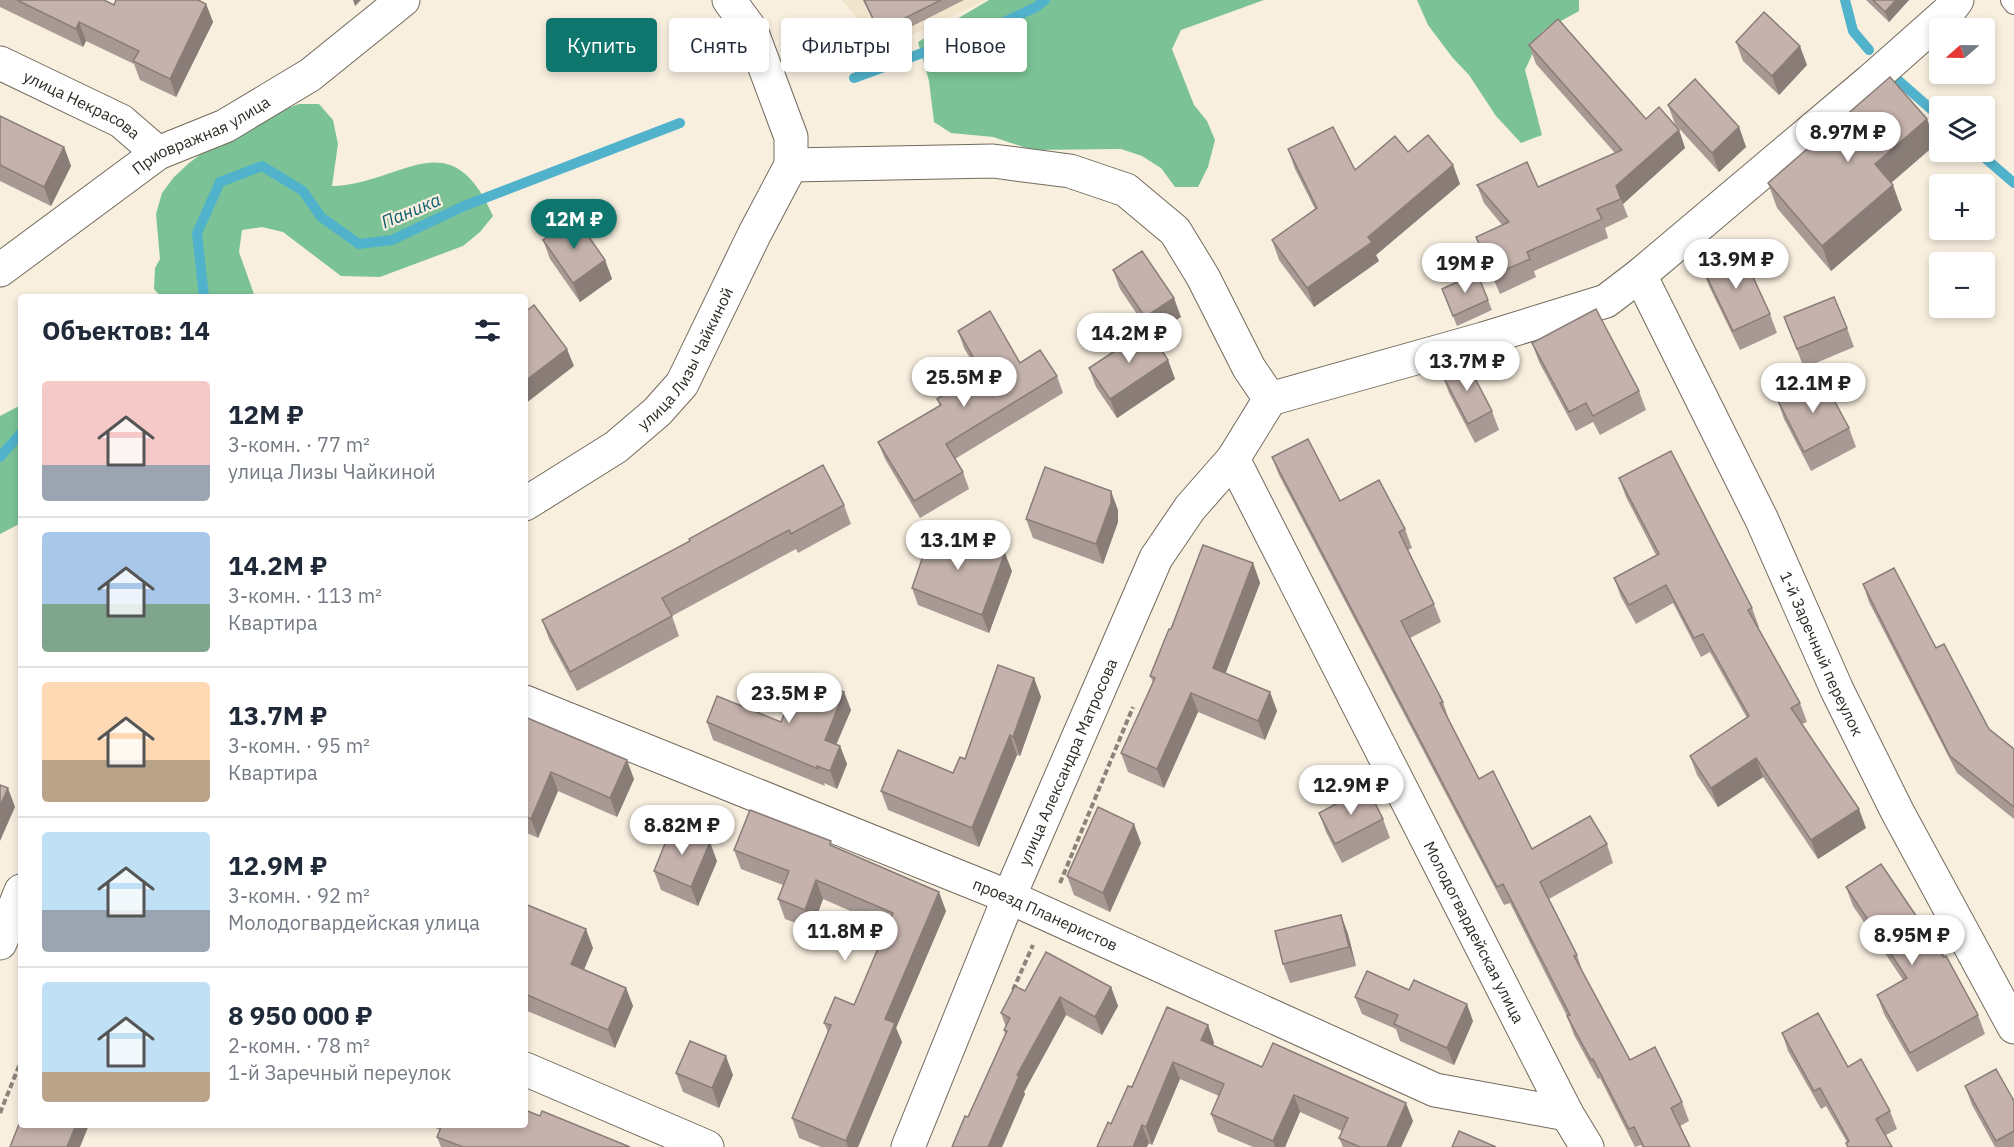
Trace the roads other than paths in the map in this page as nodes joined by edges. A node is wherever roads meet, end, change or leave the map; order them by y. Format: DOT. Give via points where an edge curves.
graph roads {
  1 [pos="403,0"];
  2 [pos="729,0"];
  3 [pos="1957,0"];
  4 [pos="2011,0"];
  5 [pos="2014,4"];
  6 [pos="0,63"];
  7 [pos="158,153"];
  8 [pos="791,165"];
  9 [pos="0,270"];
  10 [pos="1640,275"];
  11 [pos="1270,399"];
  12 [pos="1233,459"];
  13 [pos="528,502"];
  14 [pos="528,703"];
  15 [pos="1009,897"];
  16 [pos="18,898"];
  17 [pos="0,943"];
  18 [pos="2014,1027"];
  19 [pos="528,1070"];
  20 [pos="1567,1114"];
  21 [pos="707,1147"];
  22 [pos="908,1147"];
  23 [pos="1587,1147"];
  1 -- 7 [label="street, Приовражная улица" via="310,75 225,126"];
  2 -- 8 [label="street" via="755,40 791,137"];
  3 -- 10 [label="street" via="1870,81"];
  4 -- 5 [label="lane"];
  6 -- 7 [label="street, улица Некрасова" via="121,121"];
  7 -- 9 [label="street, Приовражная улица"];
  8 -- 11 [label="street" via="993,161 1070,171 1126,190 1174,231"];
  8 -- 13 [label="street, улица Лизы Чайкиной" via="682,384 616,447"];
  10 -- 11 [label="street" via="1606,300"];
  10 -- 18 [label="street, 1-й Заречный переулок" via="1762,520 1897,811"];
  11 -- 12 [label="street, улица Александра Матросова"];
  12 -- 15 [label="street, улица Александра Матросова" via="1190,508 1156,558"];
  12 -- 20 [label="street, Молодогвардейская улица"];
  14 -- 15 [label="street, проезд Планеристов"];
  15 -- 20 [label="street, проезд Планеристов" via="1435,1090"];
  15 -- 22 [label="street, улица Александра Матросова"];
  16 -- 17 [label="street"];
  19 -- 21 [label="street"];
  20 -- 23 [label="street, Молодогвардейская улица"];
}
